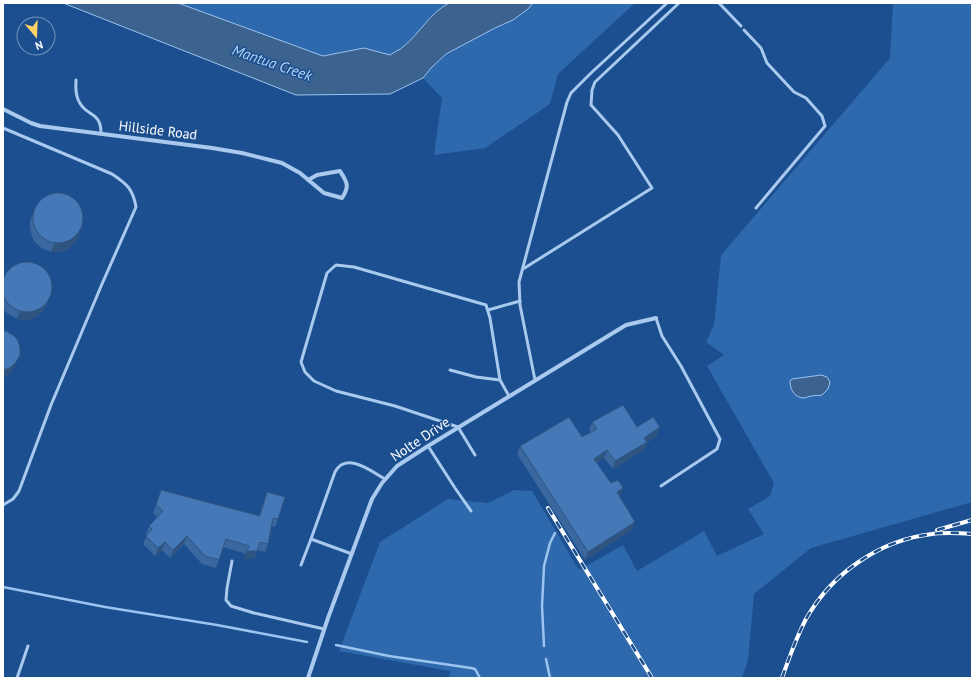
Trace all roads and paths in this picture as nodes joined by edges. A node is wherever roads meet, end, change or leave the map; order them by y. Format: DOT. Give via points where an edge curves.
graph roads {
  1 [pos="667,3"];
  2 [pos="679,3"];
  3 [pos="719,3"];
  4 [pos="740,26"];
  5 [pos="744,30"];
  6 [pos="76,80"];
  7 [pos="3,109"];
  8 [pos="3,128"];
  9 [pos="101,134"];
  10 [pos="308,180"];
  11 [pos="756,208"];
  12 [pos="522,269"];
  13 [pos="520,301"];
  14 [pos="488,310"];
  15 [pos="656,318"];
  16 [pos="450,370"];
  17 [pos="500,380"];
  18 [pos="535,380"];
  19 [pos="509,396"];
  20 [pos="458,427"];
  21 [pos="428,446"];
  22 [pos="475,455"];
  23 [pos="385,479"];
  24 [pos="661,486"];
  25 [pos="3,505"];
  26 [pos="471,511"];
  27 [pos="311,539"];
  28 [pos="352,554"];
  29 [pos="232,561"];
  30 [pos="301,565"];
  31 [pos="324,629"];
  32 [pos="28,646"];
  33 [pos="17,678"];
  34 [pos="308,678"];
  1 -- 12 [label="lane" via="590,73 571,94"];
  2 -- 12 [label="lane" via="595,82 592,90 591,105 618,135 652,188"];
  3 -- 4 [label="lane"];
  5 -- 11 [label="lane" via="761,48 767,63 794,92 806,98 822,116 825,126"];
  6 -- 9 [label="lane" via="79,102 82,108 98,119"];
  7 -- 9 [label="street, Hillside Road" via="40,126"];
  8 -- 25 [label="lane" via="112,174 128,185 136,207 54,398 20,491"];
  9 -- 10 [label="street, Hillside Road" via="232,151 282,163"];
  10 -- 10 [label="street, Hillside Road" via="317,175 340,171 346,181 347,190 342,198 324,194"];
  12 -- 13 [label="lane" via="519,282"];
  13 -- 14 [label="lane"];
  13 -- 18 [label="lane"];
  14 -- 17 [label="lane"];
  14 -- 20 [label="lane" via="486,305 471,300 354,266 336,265 327,273 301,362 305,372 314,381 330,388 396,406"];
  15 -- 18 [label="street, Nolte Drive" via="626,325"];
  15 -- 24 [label="lane" via="662,336 720,439 717,449"];
  16 -- 17 [label="lane"];
  17 -- 19 [label="lane"];
  18 -- 19 [label="street, Nolte Drive"];
  19 -- 20 [label="street, Nolte Drive"];
  20 -- 21 [label="street, Nolte Drive"];
  20 -- 22 [label="lane"];
  21 -- 23 [label="street, Nolte Drive" via="397,466"];
  21 -- 26 [label="lane"];
  23 -- 27 [label="lane" via="360,465 348,462 337,467"];
  23 -- 28 [label="street, Nolte Drive" via="372,499"];
  27 -- 28 [label="lane"];
  27 -- 30 [label="lane"];
  28 -- 31 [label="street, Nolte Drive"];
  29 -- 31 [label="lane" via="226,600 231,606"];
  31 -- 34 [label="street, Nolte Drive"];
  32 -- 33 [label="lane"];
}
